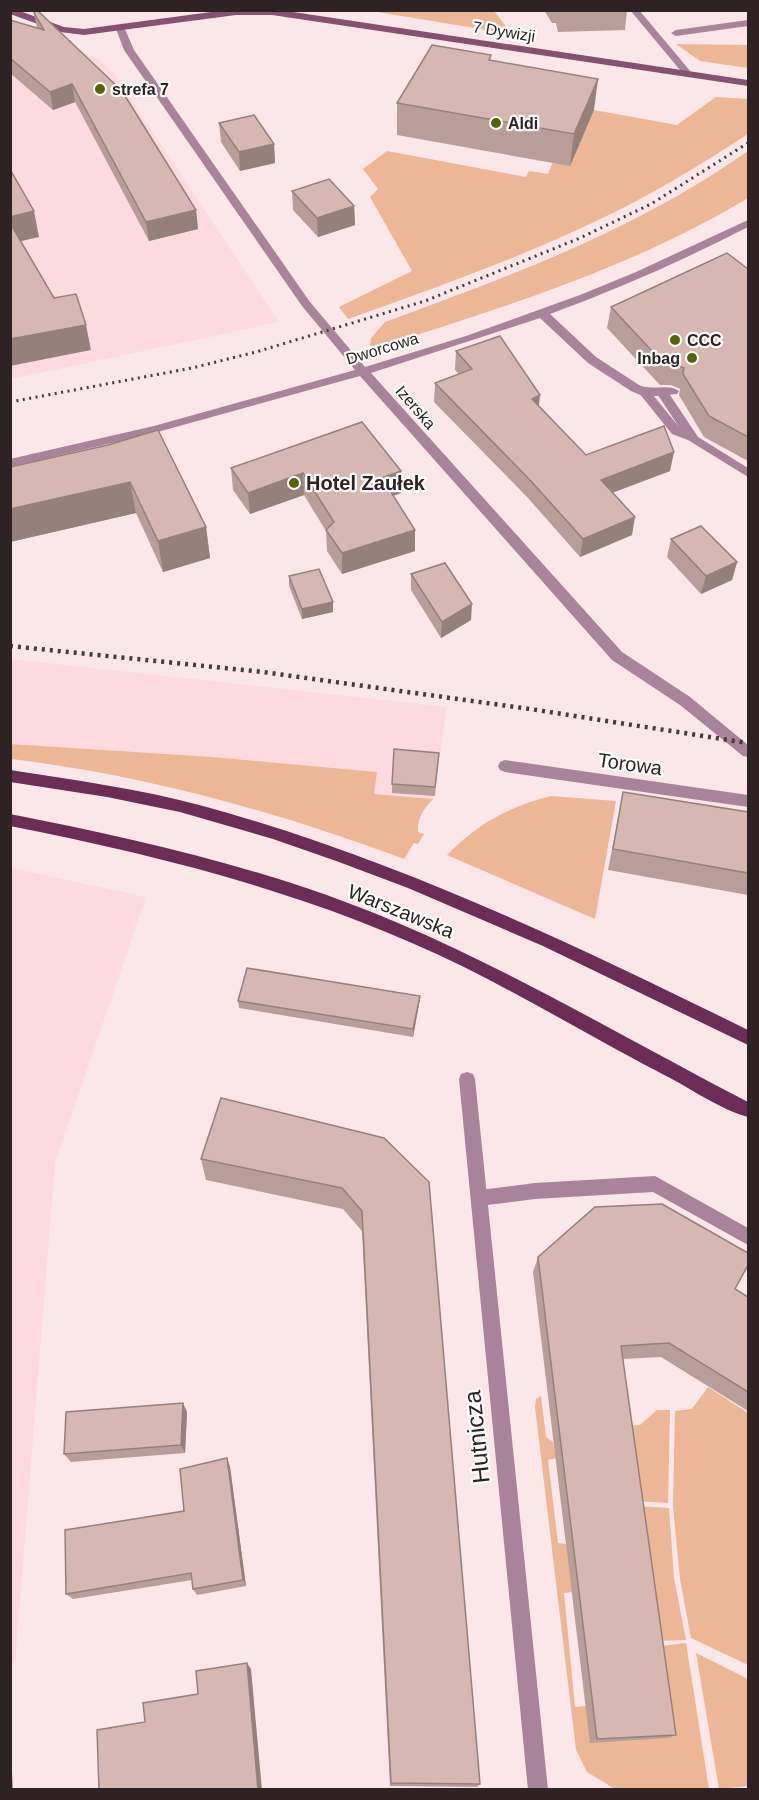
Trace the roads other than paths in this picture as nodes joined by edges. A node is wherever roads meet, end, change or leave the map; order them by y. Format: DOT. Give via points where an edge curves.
graph roads {
  1 [pos="634,10"];
  2 [pos="10,11"];
  3 [pos="217,12"];
  4 [pos="748,23"];
  5 [pos="121,29"];
  6 [pos="676,33"];
  7 [pos="688,74"];
  8 [pos="748,82"];
  9 [pos="748,223"];
  10 [pos="542,312"];
  11 [pos="363,371"];
  12 [pos="645,393"];
  13 [pos="694,440"];
  14 [pos="10,463"];
  15 [pos="748,473"];
  16 [pos="748,752"];
  17 [pos="505,766"];
  18 [pos="10,776"];
  19 [pos="748,801"];
  20 [pos="10,820"];
  21 [pos="748,1038"];
  22 [pos="467,1079"];
  23 [pos="748,1110"];
  24 [pos="479,1198"];
  25 [pos="748,1237"];
  26 [pos="538,1790"];
  1 -- 7 [label="street"];
  2 -- 5 [label="main road, 7 Dywizji" via="73,32"];
  3 -- 5 [label="main road, 7 Dywizji"];
  3 -- 7 [label="main road, 7 Dywizji" via="294,15"];
  4 -- 6 [label="street"];
  5 -- 11 [label="street, Izerska" via="129,50 283,273"];
  7 -- 8 [label="main road, 7 Dywizji"];
  9 -- 10 [label="street, Dworcowa" via="680,258"];
  10 -- 11 [label="street, Dworcowa"];
  10 -- 12 [label="street" via="592,360"];
  11 -- 14 [label="street, Dworcowa" via="141,434"];
  11 -- 16 [label="street, Izerska" via="617,656 685,701"];
  12 -- 13 [label="street" via="676,431"];
  12 -- 13 [label="street" via="668,392"];
  13 -- 15 [label="street"];
  17 -- 19 [label="street, Torowa"];
  18 -- 21 [label="main road, Warszawska" via="200,811 295,839 408,880 516,927"];
  20 -- 23 [label="main road, Warszawska" via="185,858 277,884 384,924 507,982"];
  22 -- 24 [label="street, Hutnicza"];
  24 -- 25 [label="street" via="655,1185"];
  24 -- 26 [label="street, Hutnicza"];
}
